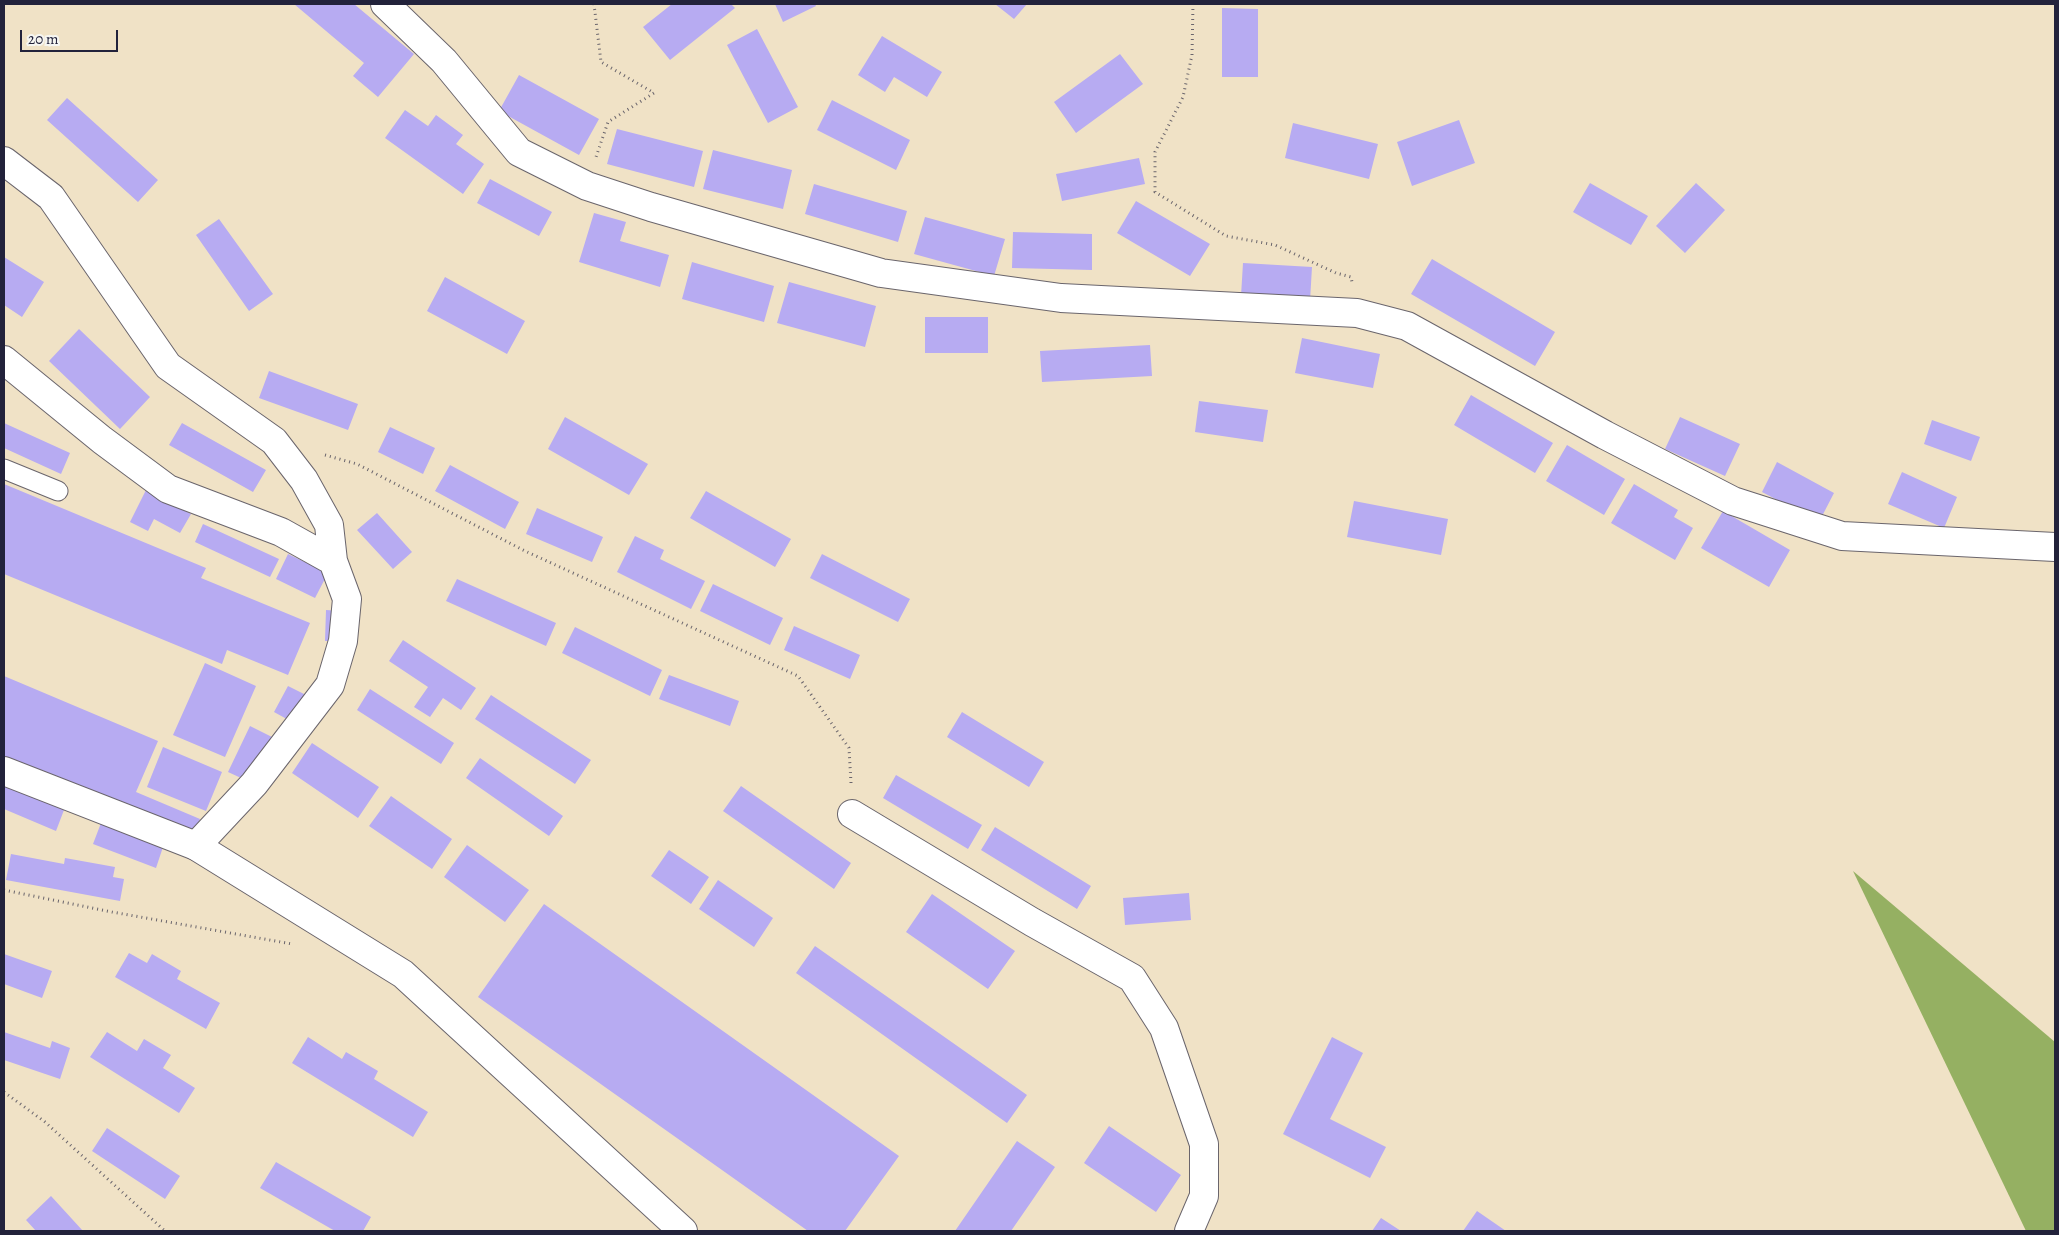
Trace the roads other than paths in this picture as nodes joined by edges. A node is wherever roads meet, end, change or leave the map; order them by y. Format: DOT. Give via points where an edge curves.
graph roads {
  1 [pos="385,4"];
  2 [pos="4,161"];
  3 [pos="4,360"];
  4 [pos="4,469"];
  5 [pos="58,491"];
  6 [pos="2055,547"];
  7 [pos="333,561"];
  8 [pos="4,771"];
  9 [pos="852,814"];
  10 [pos="196,846"];
  11 [pos="683,1231"];
  12 [pos="1190,1231"];
  1 -- 6 [label="street" via="444,61 519,152 587,186 651,207 881,274 1061,298 1357,313 1407,326 1733,501 1842,536"];
  2 -- 7 [label="street" via="51,197 168,366 274,441 304,480 329,526"];
  3 -- 7 [label="street" via="168,489 281,532"];
  4 -- 5 [label="lane"];
  7 -- 10 [label="street" via="347,599 343,640 330,685 254,784"];
  8 -- 10 [label="street"];
  9 -- 12 [label="street" via="1132,978 1164,1028 1204,1144 1204,1196"];
  10 -- 11 [label="street" via="403,974"];
}
